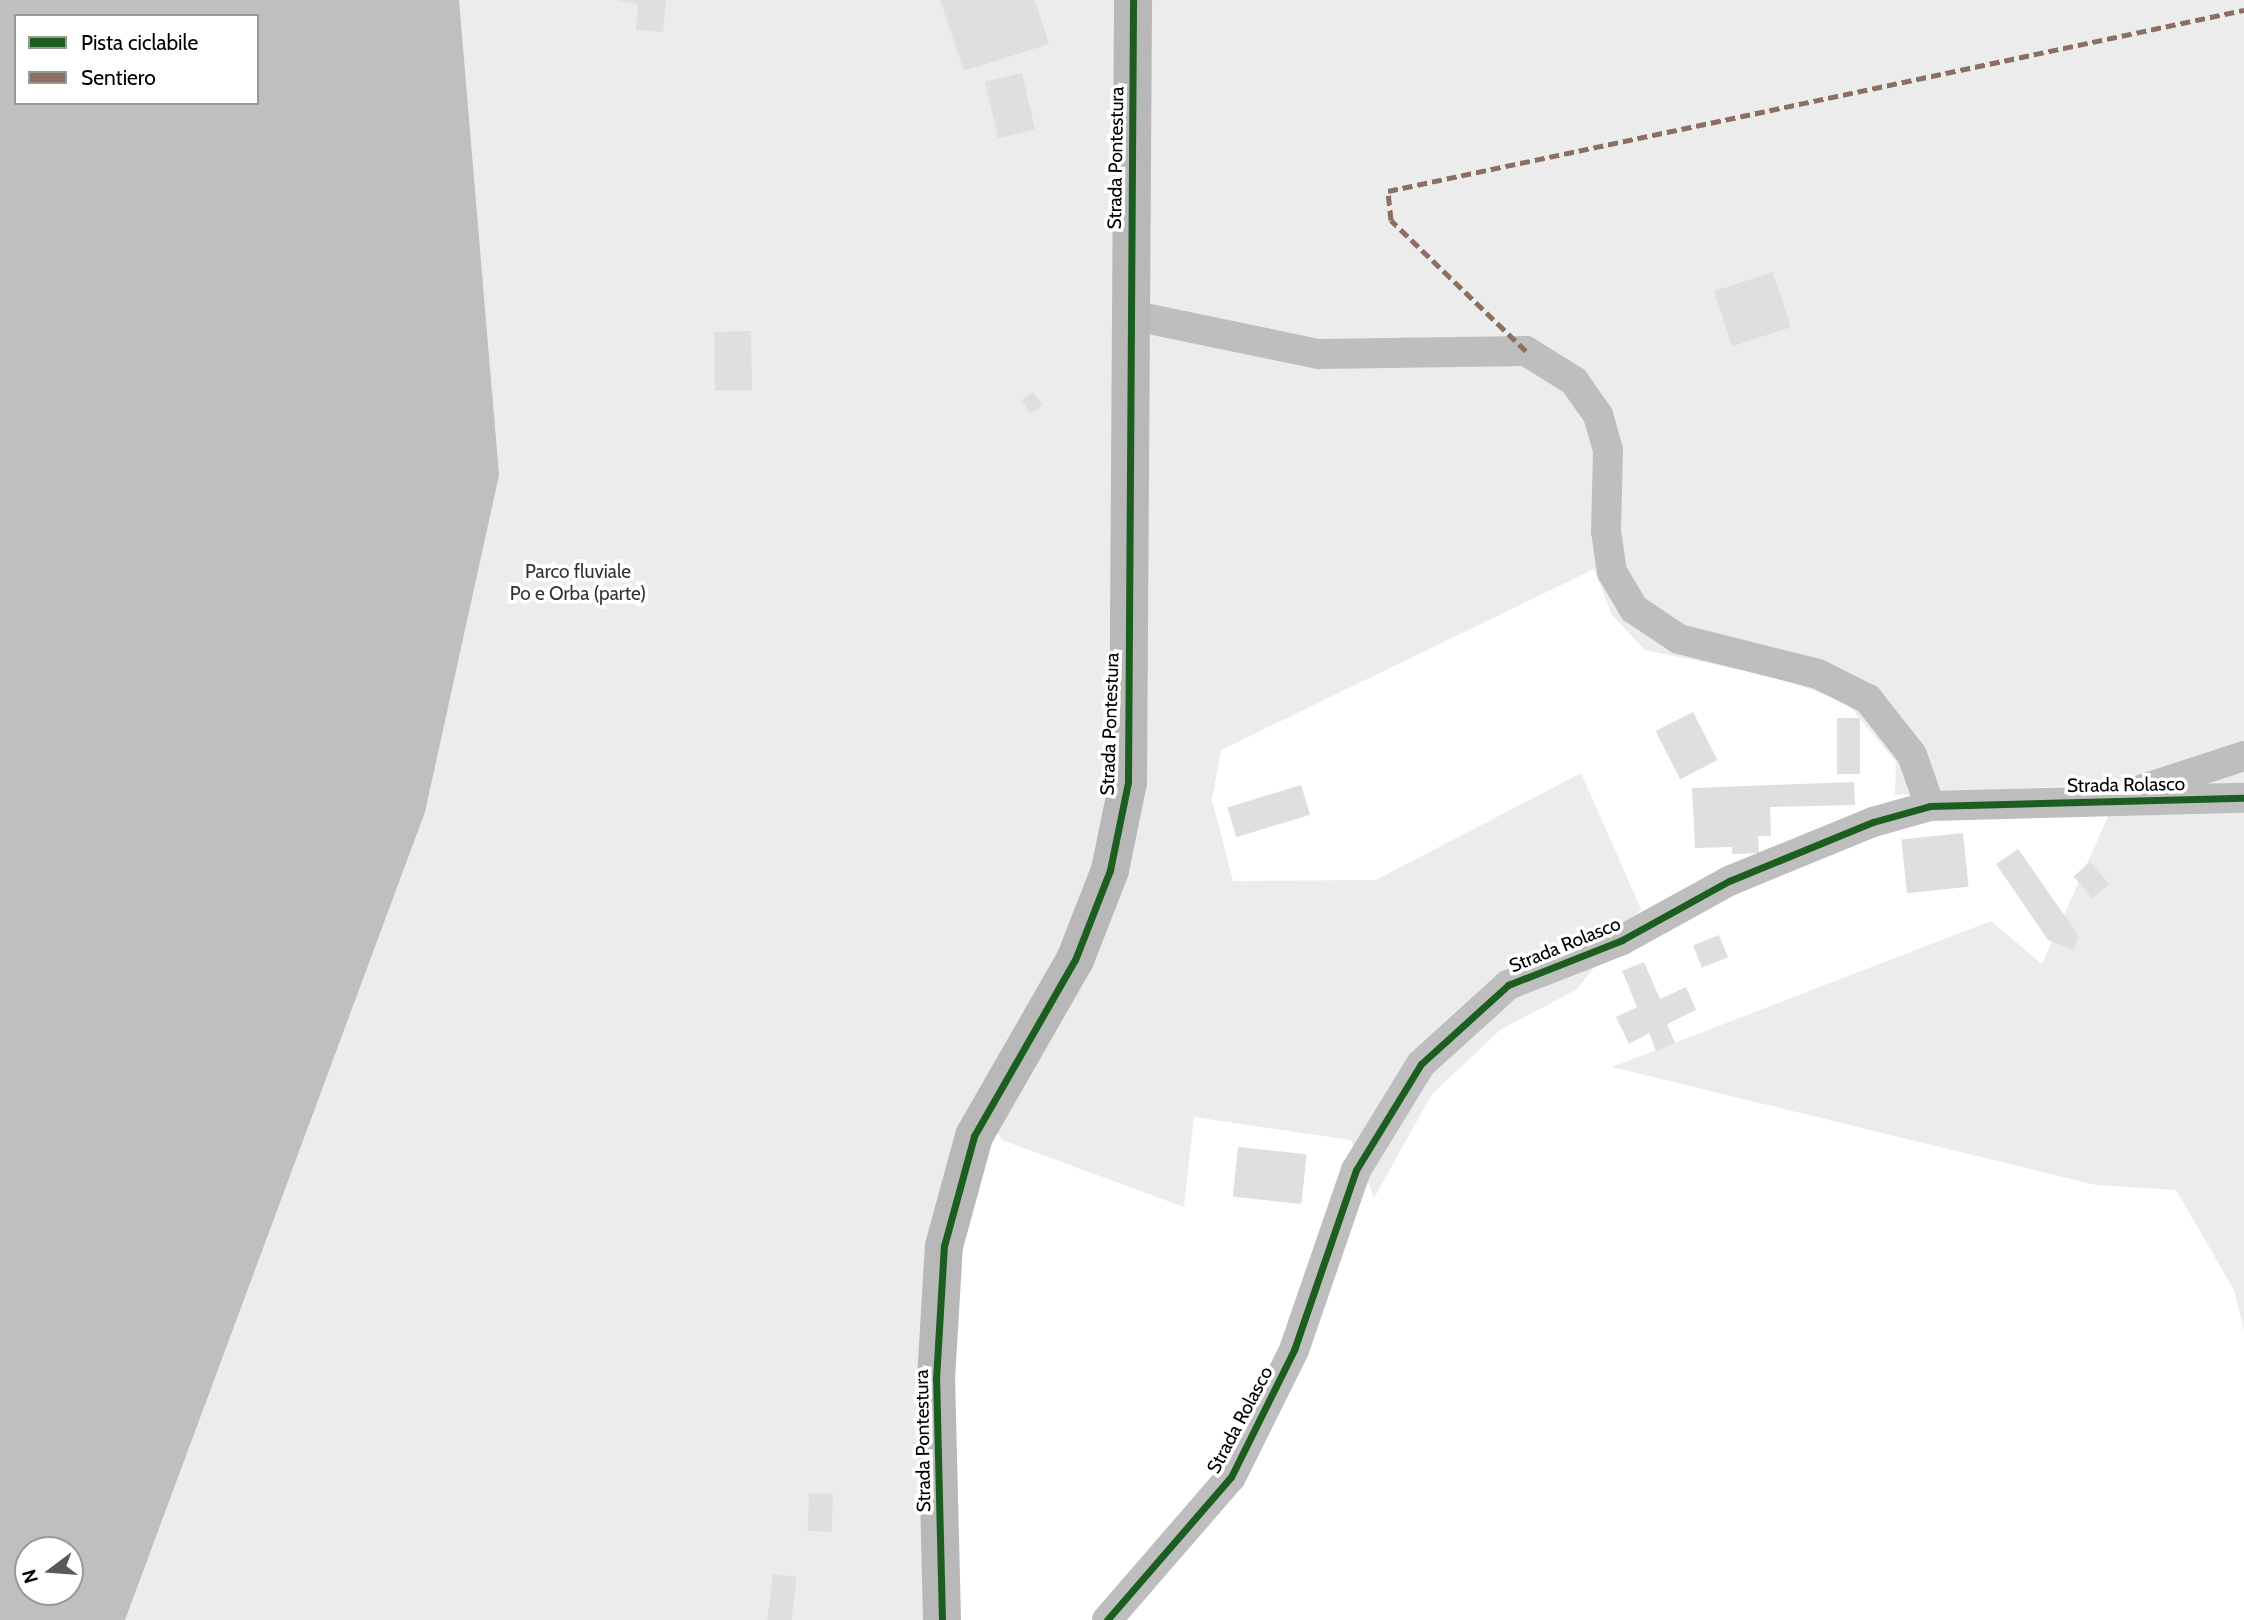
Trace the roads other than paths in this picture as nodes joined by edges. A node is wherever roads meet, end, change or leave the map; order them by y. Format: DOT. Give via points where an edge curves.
graph roads {
  1 [pos="1133,0"];
  2 [pos="1130,315"];
  3 [pos="2244,756"];
  4 [pos="2244,798"];
  5 [pos="2104,802"];
  6 [pos="1930,806"];
  7 [pos="942,1620"];
  8 [pos="1107,1620"];
  1 -- 2 [label="main road, Strada Pontestura"];
  2 -- 6 [label="street" via="1320,354 1526,351 1574,381 1598,415 1608,450 1606,531 1612,572 1634,609 1679,639 1818,674 1868,699 1912,755"];
  2 -- 7 [label="main road, Strada Pontestura" via="1128,782 1111,870 1075,960 974,1136 944,1246 936,1379"];
  3 -- 5 [label="street"];
  4 -- 5 [label="street, Strada Rolasco"];
  5 -- 6 [label="street, Strada Rolasco"];
  6 -- 8 [label="street, Strada Rolasco" via="1873,822 1729,881 1622,940 1508,985 1421,1064 1356,1170 1294,1350 1231,1477"];
}
